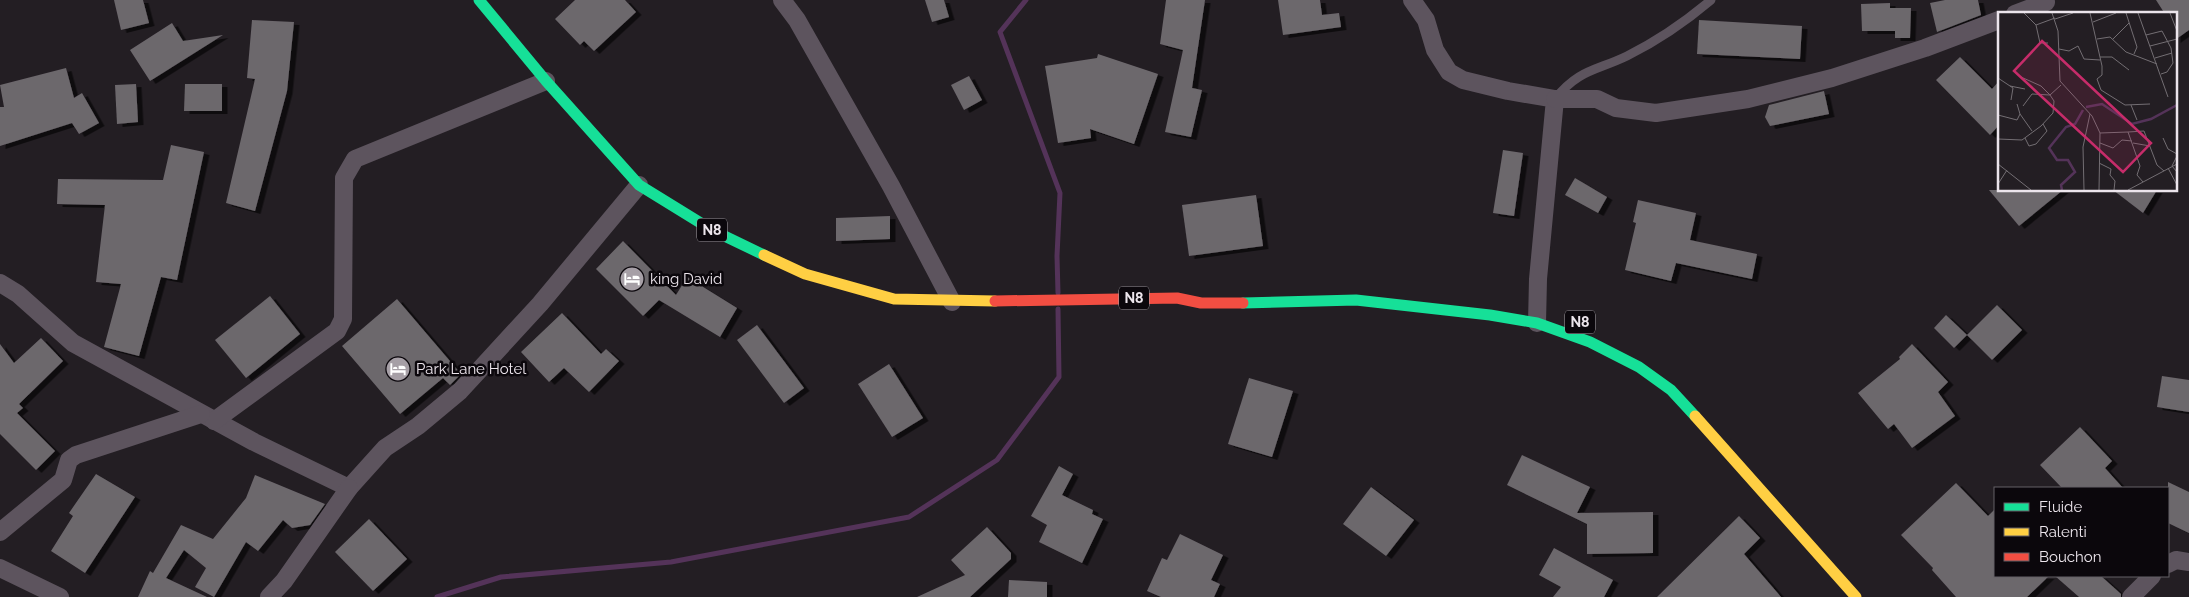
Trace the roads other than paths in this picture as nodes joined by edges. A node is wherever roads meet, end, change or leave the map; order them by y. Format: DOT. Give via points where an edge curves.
graph roads {
  1 [pos="479,0"];
  2 [pos="782,0"];
  3 [pos="1412,0"];
  4 [pos="1710,0"];
  5 [pos="2046,2"];
  6 [pos="2020,12"];
  7 [pos="1998,20"];
  8 [pos="546,81"];
  9 [pos="1555,99"];
  10 [pos="639,185"];
  11 [pos="0,283"];
  12 [pos="1199,289"];
  13 [pos="1177,298"];
  14 [pos="952,302"];
  15 [pos="1533,311"];
  16 [pos="1553,312"];
  17 [pos="208,418"];
  18 [pos="349,488"];
  19 [pos="0,532"];
  20 [pos="2189,562"];
  21 [pos="2169,564"];
  22 [pos="0,568"];
  23 [pos="2151,577"];
  24 [pos="60,597"];
  25 [pos="270,597"];
  26 [pos="1856,597"];
  27 [pos="2131,597"];
  1 -- 8 [label="highway, N8"];
  2 -- 14 [label="street" via="797,20 891,186"];
  3 -- 9 [label="street" via="1426,20 1435,50 1449,72 1463,80 1508,92"];
  4 -- 9 [label="lane" via="1686,22 1626,56 1587,71 1568,83"];
  5 -- 6 [label="street"];
  7 -- 9 [label="street" via="1832,78 1748,99 1656,113 1616,108 1597,98"];
  8 -- 10 [label="highway, N8"];
  8 -- 17 [label="street" via="355,159 344,178 343,319 337,332"];
  9 -- 15 [label="street"];
  10 -- 14 [label="highway, N8" via="712,230 806,274 894,299"];
  10 -- 18 [label="street" via="540,304 460,391 385,448"];
  11 -- 17 [label="street" via="18,294 73,344"];
  12 -- 13 [label="highway, N8"];
  13 -- 14 [label="highway, N8"];
  13 -- 15 [label="highway, N8" via="1201,303 1356,300 1490,315"];
  15 -- 16 [label="highway, N8"];
  15 -- 26 [label="highway, N8" via="1639,367 1671,390 1832,564"];
  17 -- 18 [label="street"];
  17 -- 19 [label="street" via="76,455 69,460 63,480"];
  18 -- 25 [label="street"];
  20 -- 21 [label="street" via="2176,560"];
  22 -- 24 [label="street"];
  23 -- 27 [label="street"];
}
